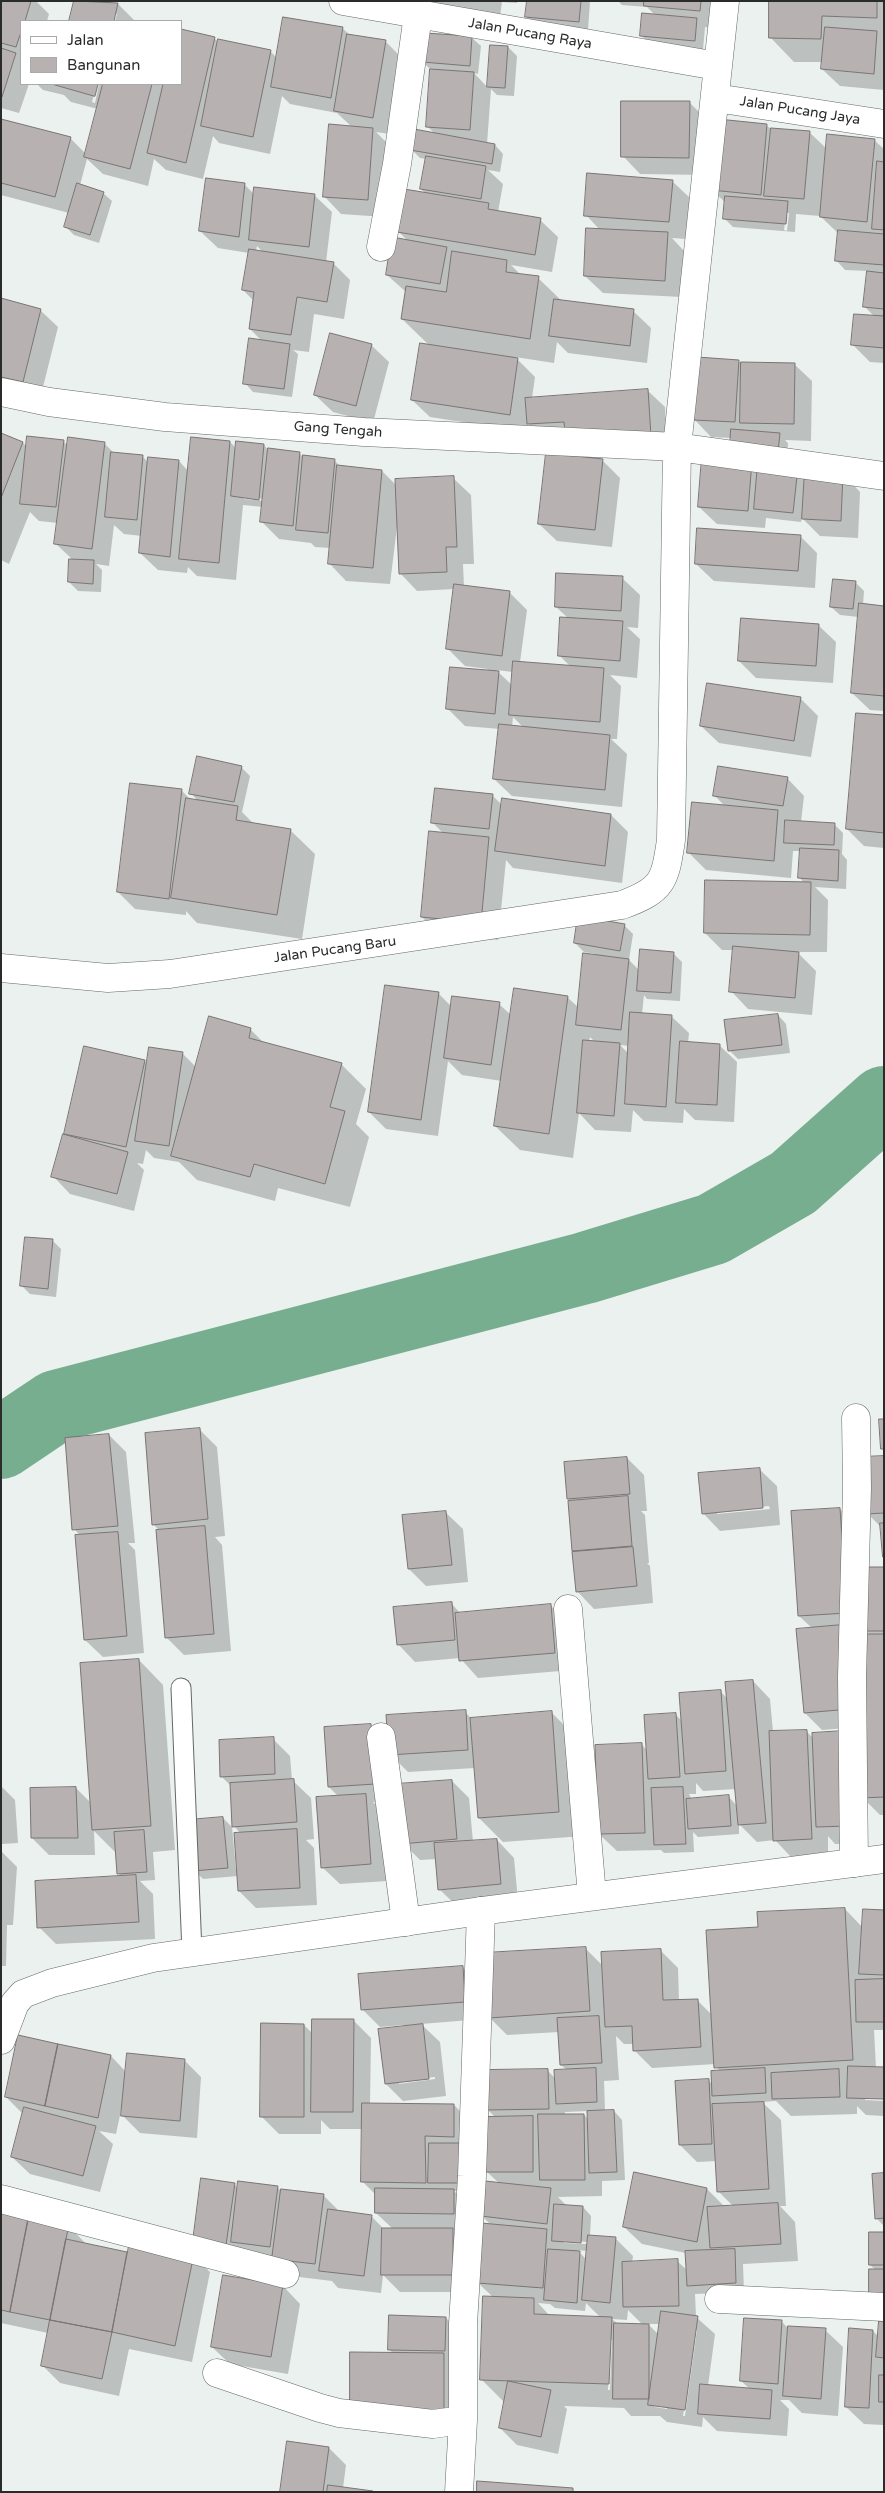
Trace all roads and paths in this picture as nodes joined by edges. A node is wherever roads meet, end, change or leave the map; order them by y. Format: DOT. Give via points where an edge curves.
graph roads {
  1 [pos="343,1"];
  2 [pos="725,1"];
  3 [pos="418,15"];
  4 [pos="717,66"];
  5 [pos="716,98"];
  6 [pos="884,124"];
  7 [pos="381,247"];
  8 [pos="1,392"];
  9 [pos="677,447"];
  10 [pos="884,476"];
  11 [pos="1,968"];
  12 [pos="856,1418"];
  13 [pos="568,1610"];
  14 [pos="181,1688"];
  15 [pos="382,1737"];
  16 [pos="884,1859"];
  17 [pos="854,1863"];
  18 [pos="592,1896"];
  19 [pos="481,1911"];
  20 [pos="406,1922"];
  21 [pos="192,1952"];
  22 [pos="1,2040"];
  23 [pos="1,2199"];
  24 [pos="285,2274"];
  25 [pos="719,2299"];
  26 [pos="884,2308"];
  27 [pos="217,2373"];
  28 [pos="463,2420"];
  29 [pos="459,2492"];
  1 -- 3 [label="street, Jalan Pucang Raya"];
  2 -- 4 [label="street"];
  3 -- 4 [label="street, Jalan Pucang Raya"];
  3 -- 7 [label="street" via="397,164"];
  4 -- 5 [label="street"];
  5 -- 6 [label="street, Jalan Pucang Jaya"];
  5 -- 9 [label="street"];
  8 -- 9 [label="street, Gang Tengah" via="49,402 165,417 364,432"];
  9 -- 10 [label="street, Gang Tengah"];
  9 -- 11 [label="street, Jalan Pucang Baru" via="671,840 661,882 646,896 622,905 170,974 108,978"];
  12 -- 17 [label="street" via="852,1676"];
  13 -- 18 [label="street"];
  14 -- 21 [label="lane"];
  15 -- 20 [label="street"];
  16 -- 17 [label="street"];
  17 -- 18 [label="street"];
  18 -- 19 [label="street"];
  19 -- 20 [label="street"];
  19 -- 28 [label="street" via="472,2176 463,2324"];
  20 -- 21 [label="street"];
  21 -- 22 [label="street" via="153,1958 52,1983 23,1994 15,2003"];
  23 -- 24 [label="street"];
  25 -- 26 [label="street"];
  27 -- 28 [label="street" via="339,2413 433,2424"];
  28 -- 29 [label="street"];
}
